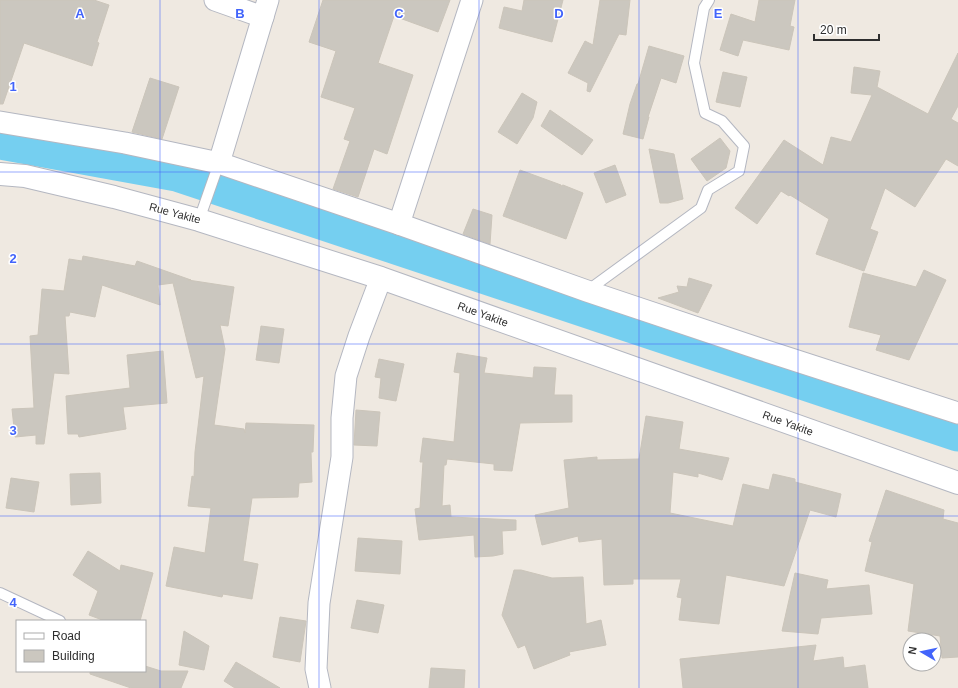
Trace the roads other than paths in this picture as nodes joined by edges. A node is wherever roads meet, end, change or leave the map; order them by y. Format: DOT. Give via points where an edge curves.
graph roads {
  1 [pos="215,0"];
  2 [pos="472,0"];
  3 [pos="709,0"];
  4 [pos="266,8"];
  5 [pos="0,122"];
  6 [pos="217,169"];
  7 [pos="0,174"];
  8 [pos="199,220"];
  9 [pos="399,224"];
  10 [pos="381,278"];
  11 [pos="587,291"];
  12 [pos="958,413"];
  13 [pos="958,483"];
  14 [pos="0,593"];
  15 [pos="58,620"];
  16 [pos="320,688"];
  1 -- 4 [label="street"];
  2 -- 9 [label="street"];
  3 -- 11 [label="lane" via="704,8 694,63 704,113 722,122 744,146 739,171 708,190 701,208"];
  4 -- 6 [label="street"];
  5 -- 6 [label="street" via="125,142"];
  6 -- 8 [label="lane"];
  6 -- 9 [label="street"];
  7 -- 8 [label="main road, Rue Yakite" via="25,176"];
  8 -- 10 [label="main road, Rue Yakite"];
  9 -- 11 [label="street"];
  10 -- 13 [label="main road, Rue Yakite"];
  10 -- 16 [label="street" via="346,376 342,457 319,603 316,669"];
  11 -- 12 [label="street"];
  14 -- 15 [label="lane"];
}
